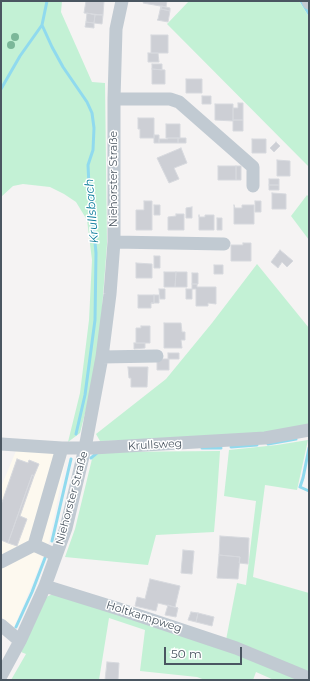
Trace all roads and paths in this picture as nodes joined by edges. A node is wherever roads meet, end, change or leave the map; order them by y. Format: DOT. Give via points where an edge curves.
graph roads {
  1 [pos="122,1"];
  2 [pos="114,99"];
  3 [pos="253,186"];
  4 [pos="114,242"];
  5 [pos="224,244"];
  6 [pos="157,356"];
  7 [pos="102,357"];
  8 [pos="309,430"];
  9 [pos="1,444"];
  10 [pos="62,448"];
  11 [pos="85,448"];
  12 [pos="34,545"];
  13 [pos="56,555"];
  14 [pos="1,562"];
  15 [pos="45,586"];
  16 [pos="1,625"];
  17 [pos="20,641"];
  18 [pos="1,676"];
  19 [pos="309,678"];
  1 -- 2 [label="street, Niehorster Straße" via="116,29"];
  2 -- 3 [label="street" via="170,99 179,102 253,167"];
  2 -- 4 [label="street, Niehorster Straße"];
  4 -- 5 [label="street"];
  4 -- 7 [label="street, Niehorster Straße"];
  6 -- 7 [label="street"];
  7 -- 11 [label="street, Niehorster Straße"];
  8 -- 11 [label="street, Krullsweg" via="266,438"];
  9 -- 10 [label="street, Krullsweg"];
  10 -- 11 [label="street, Krullsweg"];
  10 -- 12 [label="street"];
  11 -- 13 [label="street, Niehorster Straße" via="66,528"];
  12 -- 13 [label="street"];
  12 -- 14 [label="street"];
  13 -- 15 [label="street, Niehorster Straße"];
  15 -- 17 [label="street, Niehorster Straße"];
  15 -- 19 [label="street, Holtkampweg" via="236,648"];
  16 -- 17 [label="street"];
  17 -- 18 [label="street, Niehorster Straße"];
}
